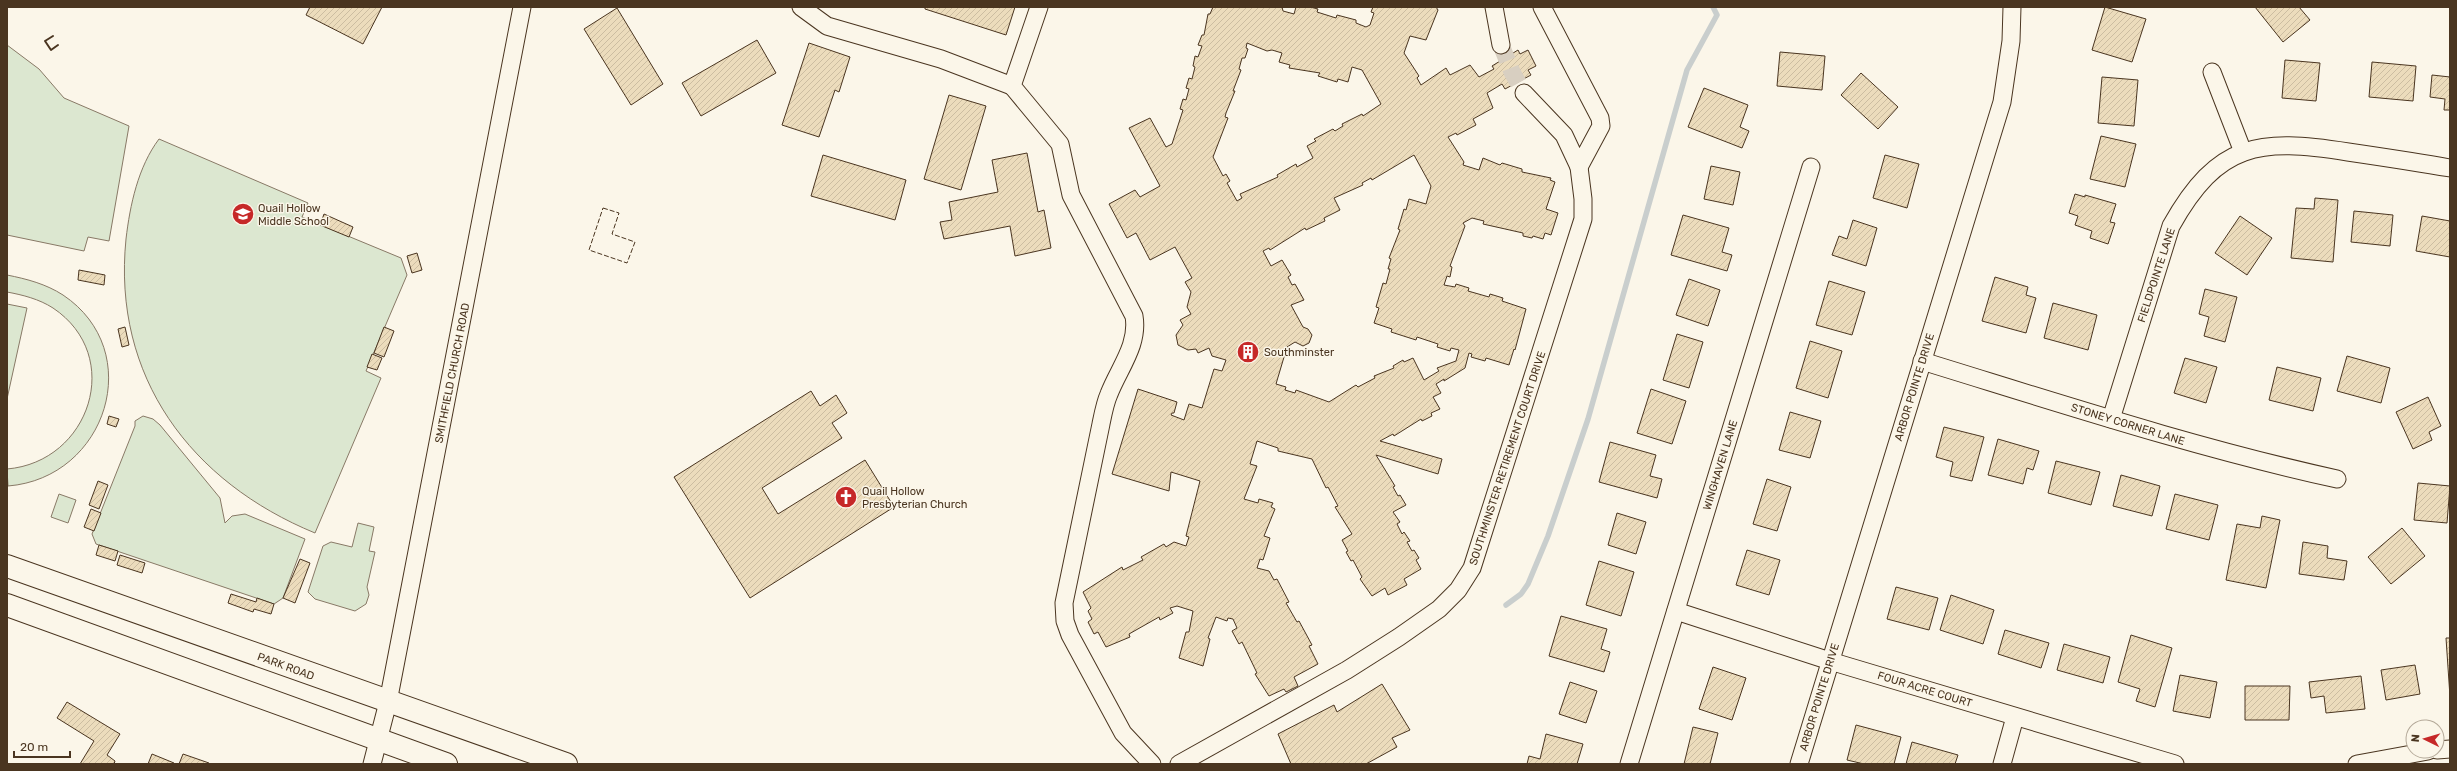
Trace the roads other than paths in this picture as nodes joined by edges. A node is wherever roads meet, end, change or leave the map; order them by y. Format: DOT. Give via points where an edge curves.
graph roads {
  1 [pos="522,7"];
  2 [pos="802,7"];
  3 [pos="1039,7"];
  4 [pos="1494,7"];
  5 [pos="1542,7"];
  6 [pos="2012,7"];
  7 [pos="1501,45"];
  8 [pos="2212,72"];
  9 [pos="1012,86"];
  10 [pos="1524,93"];
  11 [pos="2243,152"];
  12 [pos="1579,167"];
  13 [pos="1811,167"];
  14 [pos="2450,168"];
  15 [pos="1922,361"];
  16 [pos="2111,419"];
  17 [pos="2337,479"];
  18 [pos="7,566"];
  19 [pos="7,606"];
  20 [pos="1676,611"];
  21 [pos="1830,661"];
  22 [pos="388,702"];
  23 [pos="2015,716"];
  24 [pos="379,739"];
  25 [pos="2405,755"];
  26 [pos="372,764"];
  27 [pos="446,764"];
  28 [pos="566,764"];
  29 [pos="1152,764"];
  30 [pos="1179,764"];
  31 [pos="1629,764"];
  32 [pos="1799,764"];
  33 [pos="2002,764"];
  34 [pos="2175,764"];
  35 [pos="2357,764"];
  1 -- 22 [label="street, SMITHFIELD CHURCH ROAD"];
  2 -- 9 [label="street" via="827,26 940,59"];
  3 -- 9 [label="street"];
  4 -- 7 [label="street"];
  5 -- 12 [label="street" via="1600,118 1601,126"];
  6 -- 15 [label="street, ARBOR POINTE DRIVE" via="2011,41 2002,102"];
  8 -- 11 [label="street"];
  9 -- 29 [label="street" via="1060,144 1071,195 1134,316 1134,340 1108,396 1101,424 1064,603 1065,621 1070,635 1123,733"];
  10 -- 12 [label="street, SOUTHMINSTER RETIREMENT COURT DRIVE" via="1564,135"];
  11 -- 14 [label="street, FIELDPOINTE LANE" via="2274,144 2303,145"];
  11 -- 16 [label="street, FIELDPOINTE LANE" via="2196,186 2171,226"];
  12 -- 30 [label="street, SOUTHMINSTER RETIREMENT COURT DRIVE" via="1583,219 1472,568 1458,590 1438,609 1347,670"];
  13 -- 20 [label="street, WINGHAVEN LANE"];
  15 -- 16 [label="street, STONEY CORNER LANE"];
  15 -- 21 [label="street, ARBOR POINTE DRIVE"];
  16 -- 17 [label="street, STONEY CORNER LANE" via="2259,462"];
  18 -- 22 [label="main road, PARK ROAD"];
  19 -- 24 [label="main road"];
  20 -- 21 [label="street, FOUR ACRE COURT"];
  20 -- 31 [label="street, WINGHAVEN LANE"];
  21 -- 23 [label="street, FOUR ACRE COURT"];
  21 -- 32 [label="street, ARBOR POINTE DRIVE"];
  22 -- 24 [label="street, SMITHFIELD CHURCH ROAD"];
  22 -- 28 [label="main road, PARK ROAD"];
  23 -- 33 [label="street"];
  23 -- 34 [label="street, FOUR ACRE COURT"];
  24 -- 26 [label="street, SMITHFIELD CHURCH ROAD"];
  24 -- 27 [label="main road"];
  25 -- 35 [label="street"];
}
